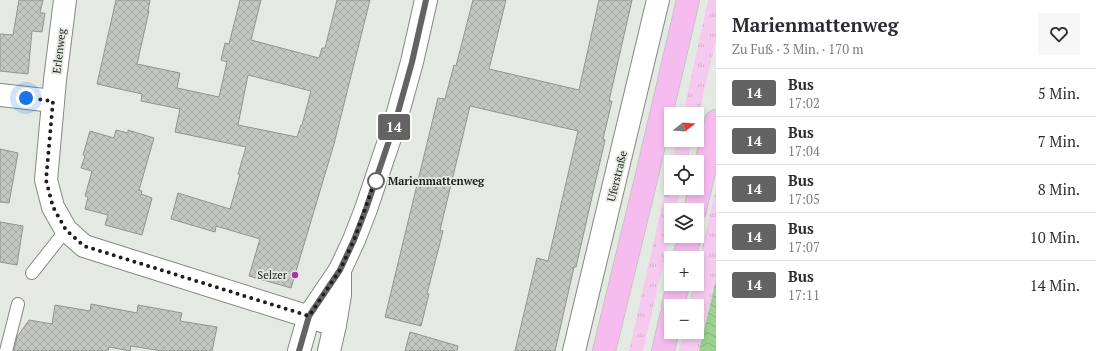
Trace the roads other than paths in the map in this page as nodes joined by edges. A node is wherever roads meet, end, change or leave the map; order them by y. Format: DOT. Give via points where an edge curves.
graph roads {
  1 [pos="65,0"];
  2 [pos="426,0"];
  3 [pos="658,0"];
  4 [pos="688,0"];
  5 [pos="0,95"];
  6 [pos="53,101"];
  7 [pos="716,121"];
  8 [pos="698,203"];
  9 [pos="66,230"];
  10 [pos="340,270"];
  11 [pos="32,273"];
  12 [pos="18,304"];
  13 [pos="309,316"];
  14 [pos="335,325"];
  15 [pos="666,339"];
  16 [pos="6,351"];
  17 [pos="299,351"];
  18 [pos="329,351"];
  19 [pos="574,351"];
  20 [pos="604,351"];
  21 [pos="663,351"];
  1 -- 6 [label="street, Erlenweg"];
  2 -- 10 [label="street" via="395,123 356,234"];
  3 -- 19 [label="street, Uferstraße"];
  4 -- 20 [label="highway"];
  5 -- 6 [label="street"];
  6 -- 9 [label="street, Erlenweg" via="46,180 53,207"];
  7 -- 8 [label="highway"];
  9 -- 11 [label="lane"];
  9 -- 13 [label="street, Erlenweg" via="84,246"];
  10 -- 13 [label="street"];
  10 -- 14 [label="street" via="340,295"];
  12 -- 16 [label="lane"];
  13 -- 14 [label="street, Erlenweg"];
  13 -- 17 [label="street"];
  14 -- 18 [label="street"];
  15 -- 21 [label="highway"];
}
